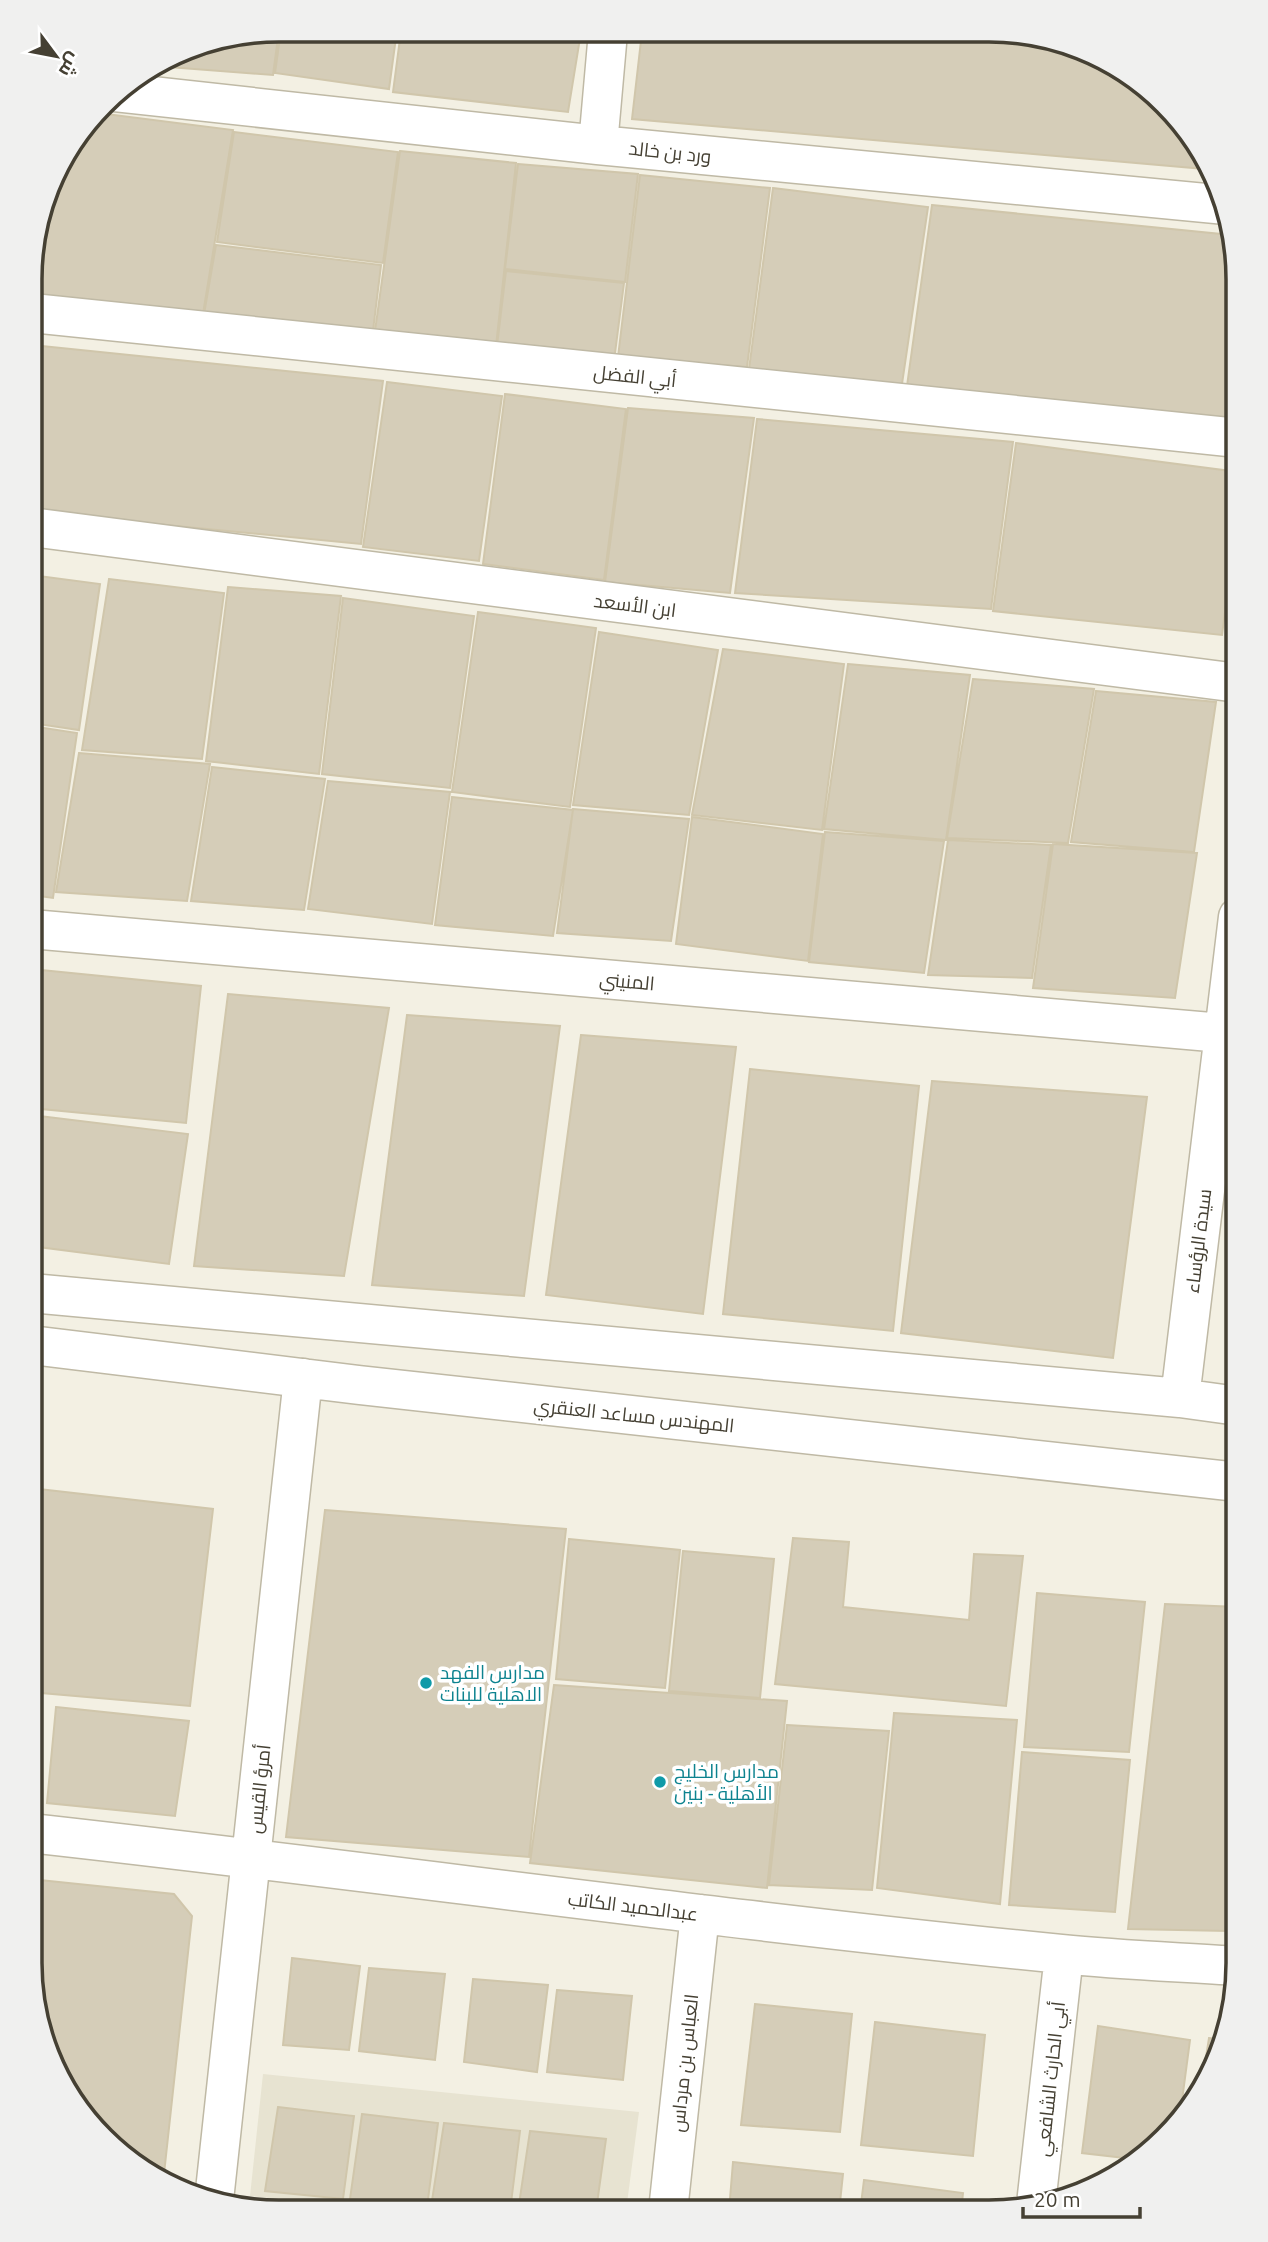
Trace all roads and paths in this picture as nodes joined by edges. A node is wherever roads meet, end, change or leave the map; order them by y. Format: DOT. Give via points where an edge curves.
graph roads {
  1 [pos="607,42"];
  2 [pos="132,94"];
  3 [pos="598,145"];
  4 [pos="1213,204"];
  5 [pos="42,314"];
  6 [pos="1226,437"];
  7 [pos="42,528"];
  8 [pos="1226,681"];
  9 [pos="42,930"];
  10 [pos="1226,1007"];
  11 [pos="1222,1033"];
  12 [pos="42,1294"];
  13 [pos="42,1346"];
  14 [pos="303,1378"];
  15 [pos="1180,1398"];
  16 [pos="1225,1404"];
  17 [pos="1225,1481"];
  18 [pos="42,1833"];
  19 [pos="252,1857"];
  20 [pos="700,1914"];
  21 [pos="1064,1955"];
  22 [pos="1225,1965"];
  23 [pos="215,2191"];
  24 [pos="1037,2195"];
  25 [pos="669,2200"];
  1 -- 3 [label="street"];
  2 -- 3 [label="street, ورد بن خالد"];
  3 -- 4 [label="street, ورد بن خالد"];
  5 -- 6 [label="street, أبي الفضل"];
  7 -- 8 [label="street, ابن الأسعد"];
  9 -- 11 [label="street, المنيني"];
  10 -- 11 [label="street, سيدة الرؤساء"];
  11 -- 15 [label="street, سيدة الرؤساء"];
  12 -- 15 [label="street"];
  13 -- 14 [label="street, المهندس مساعد العنقري"];
  14 -- 17 [label="street, المهندس مساعد العنقري"];
  14 -- 19 [label="street, أمرؤ القيس"];
  15 -- 16 [label="street"];
  18 -- 19 [label="street, عبدالحميد الكاتب"];
  19 -- 20 [label="street, عبدالحميد الكاتب"];
  19 -- 23 [label="street, أمرؤ القيس"];
  20 -- 21 [label="street, عبدالحميد الكاتب"];
  20 -- 25 [label="street, العباس بن مرداس"];
  21 -- 22 [label="street, عبدالحميد الكاتب"];
  21 -- 24 [label="street, أبي الحارث الشافعي"];
}
